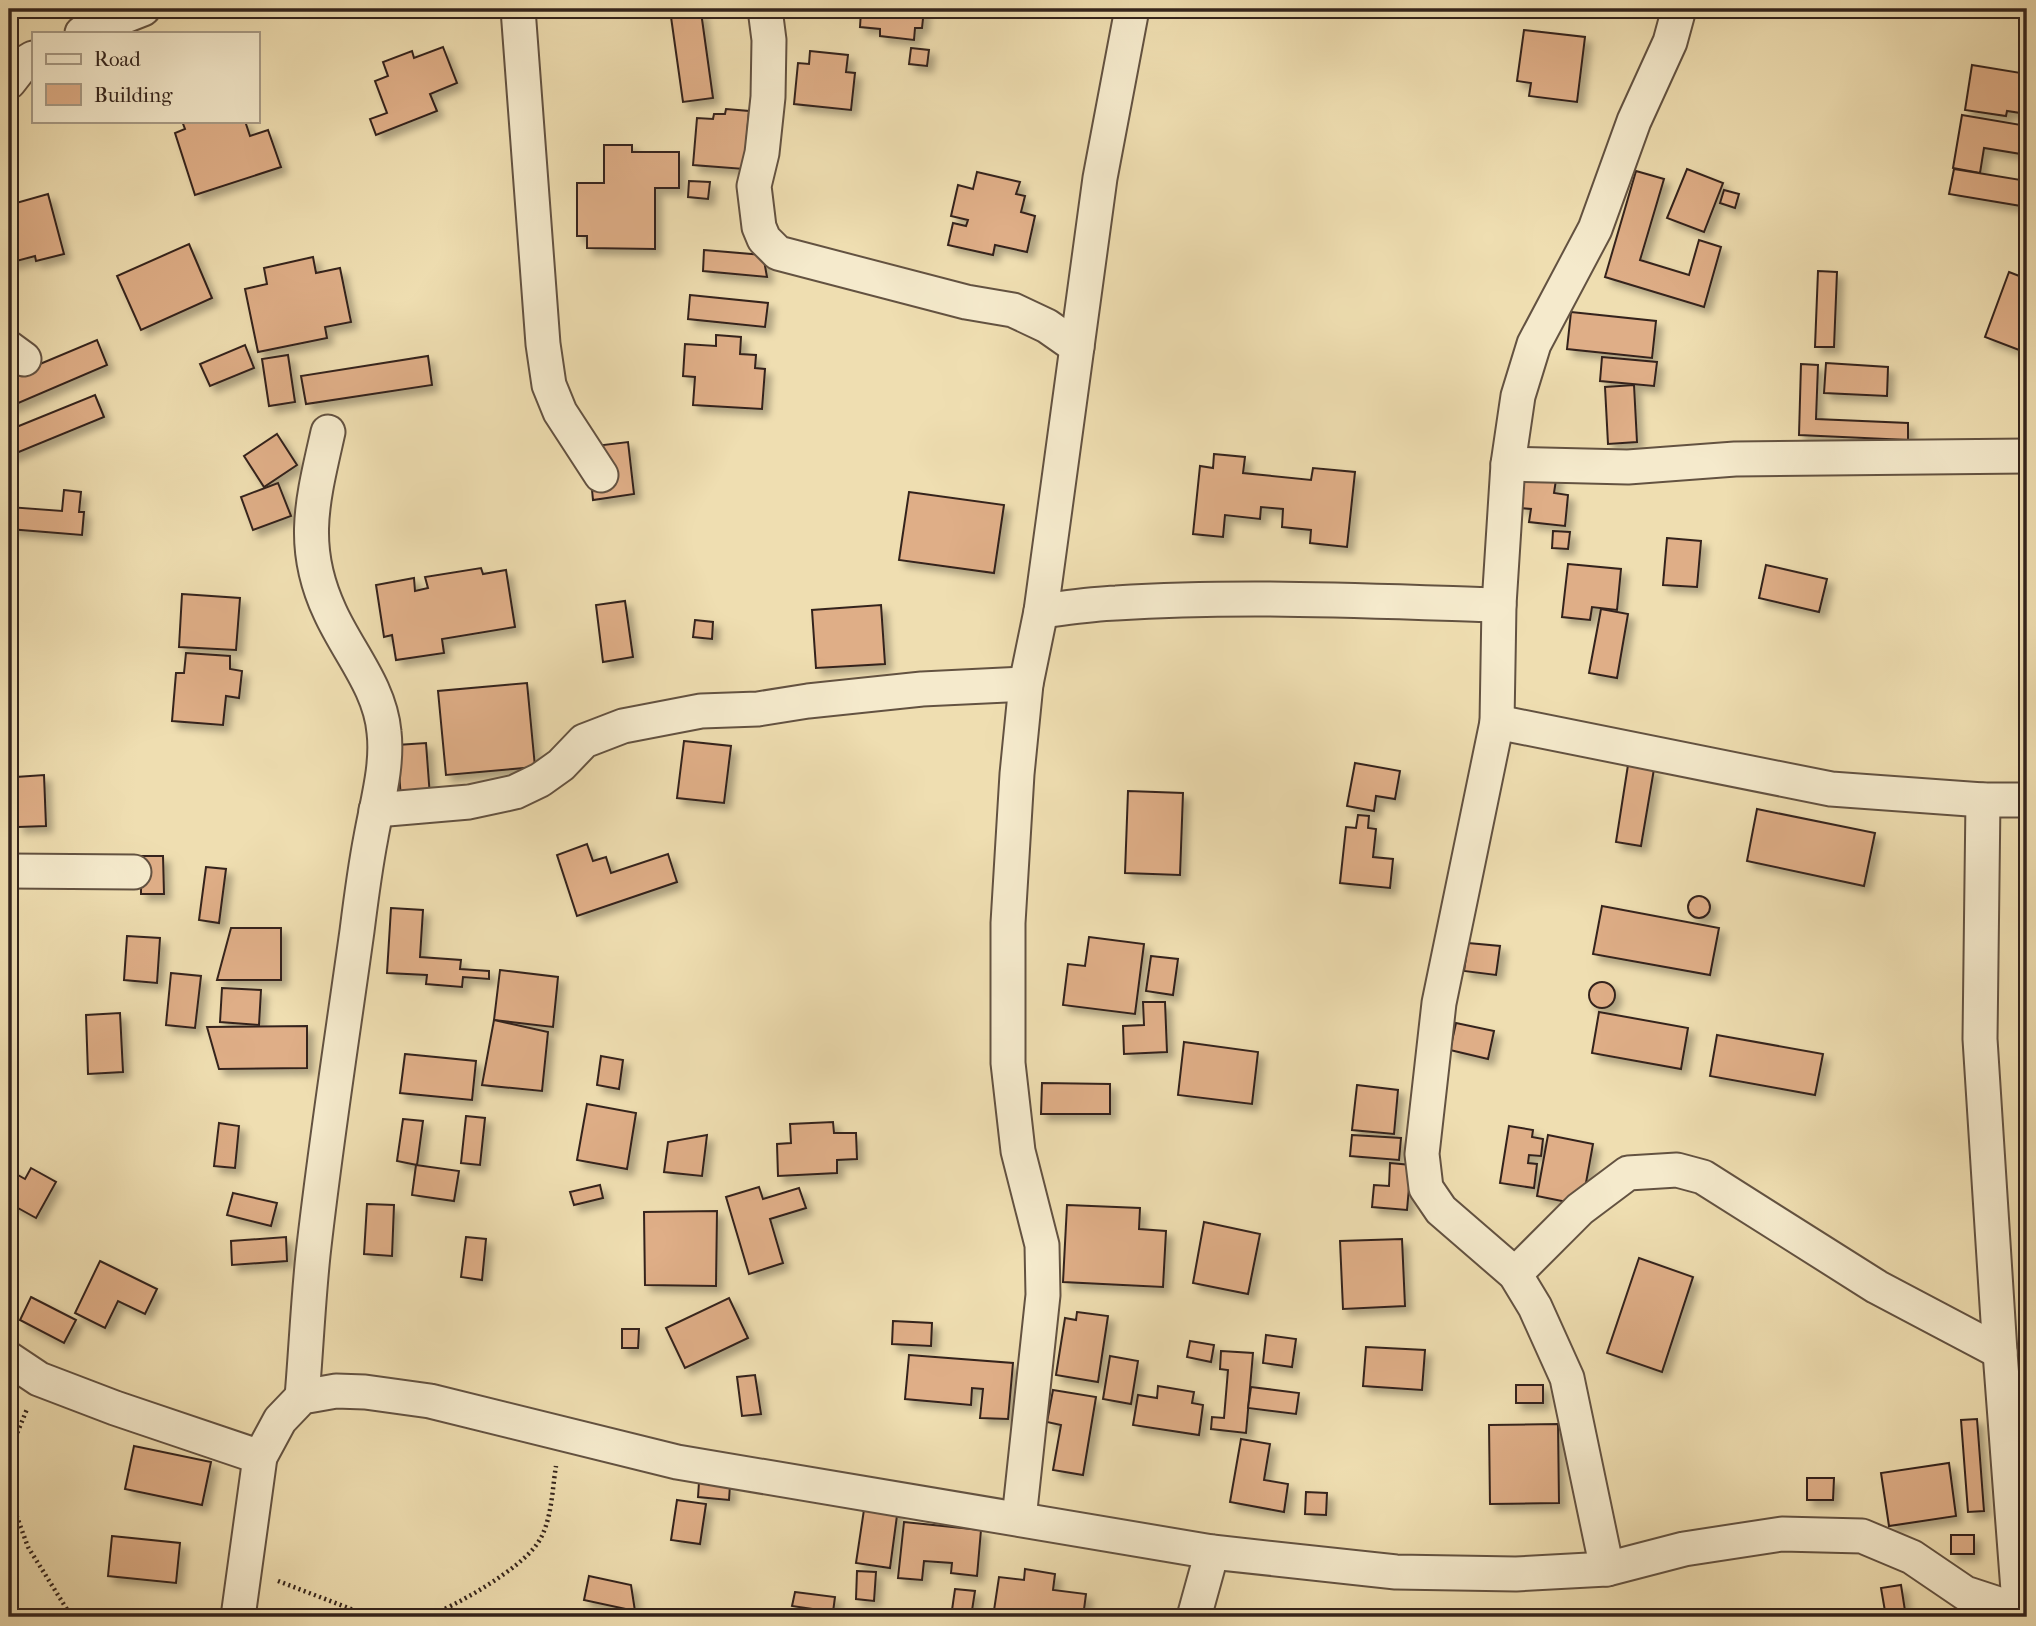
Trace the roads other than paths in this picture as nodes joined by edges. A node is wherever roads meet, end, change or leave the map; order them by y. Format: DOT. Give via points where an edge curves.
graph roads {
  1 [pos="143,9"];
  2 [pos="518,9"];
  3 [pos="765,9"];
  4 [pos="1132,9"];
  5 [pos="1679,9"];
  6 [pos="85,32"];
  7 [pos="32,59"];
  8 [pos="9,82"];
  9 [pos="1077,347"];
  10 [pos="328,432"];
  11 [pos="2027,456"];
  12 [pos="1508,464"];
  13 [pos="601,475"];
  14 [pos="1499,604"];
  15 [pos="1041,611"];
  16 [pos="1026,684"];
  17 [pos="1497,722"];
  18 [pos="1983,800"];
  19 [pos="2027,800"];
  20 [pos="376,810"];
  21 [pos="9,871"];
  22 [pos="134,872"];
  23 [pos="1515,1274"];
  24 [pos="2000,1352"];
  25 [pos="9,1359"];
  26 [pos="302,1398"];
  27 [pos="260,1457"];
  28 [pos="1019,1519"];
  29 [pos="1212,1552"];
  30 [pos="1607,1569"];
  31 [pos="2023,1613"];
  32 [pos="238,1617"];
  33 [pos="1194,1617"];
  1 -- 6 [label="street"];
  2 -- 13 [label="street" via="549,385 559,412"];
  3 -- 9 [label="street" via="768,97 754,186 764,239 778,253 1013,310"];
  4 -- 9 [label="street" via="1100,178"];
  5 -- 12 [label="street" via="1670,43 1634,121 1595,229 1534,344 1518,396"];
  7 -- 8 [label="street"];
  9 -- 15 [label="street"];
  10 -- 20 [label="street" via="310,534 329,611 369,682 381,719 383,769"];
  11 -- 12 [label="street" via="1735,459 1628,467"];
  12 -- 14 [label="street"];
  14 -- 15 [label="street" via="1188,601"];
  14 -- 17 [label="street"];
  15 -- 16 [label="street"];
  16 -- 20 [label="street" via="922,689 758,709 701,711 623,726 584,740 561,765 515,792 469,802"];
  16 -- 28 [label="street" via="1008,922 1008,1063 1018,1152 1042,1245 1043,1295"];
  17 -- 18 [label="street" via="1832,789"];
  17 -- 23 [label="street" via="1438,1003 1422,1153 1426,1188 1441,1210"];
  18 -- 19 [label="street"];
  18 -- 24 [label="street" via="1980,1039"];
  20 -- 26 [label="street" via="325,1152"];
  21 -- 22 [label="street"];
  23 -- 24 [label="street" via="1580,1209 1628,1173 1677,1170 1703,1177 1877,1287"];
  23 -- 30 [label="street" via="1567,1378"];
  24 -- 31 [label="street"];
  25 -- 27 [label="street" via="39,1379"];
  26 -- 27 [label="street" via="280,1420"];
  26 -- 28 [label="street" via="336,1391 430,1401 677,1462"];
  27 -- 32 [label="street"];
  28 -- 29 [label="street"];
  29 -- 30 [label="street" via="1396,1572 1516,1574"];
  29 -- 33 [label="street"];
  30 -- 31 [label="street" via="1684,1549 1782,1534 1862,1536 1912,1557 1965,1593"];
}
